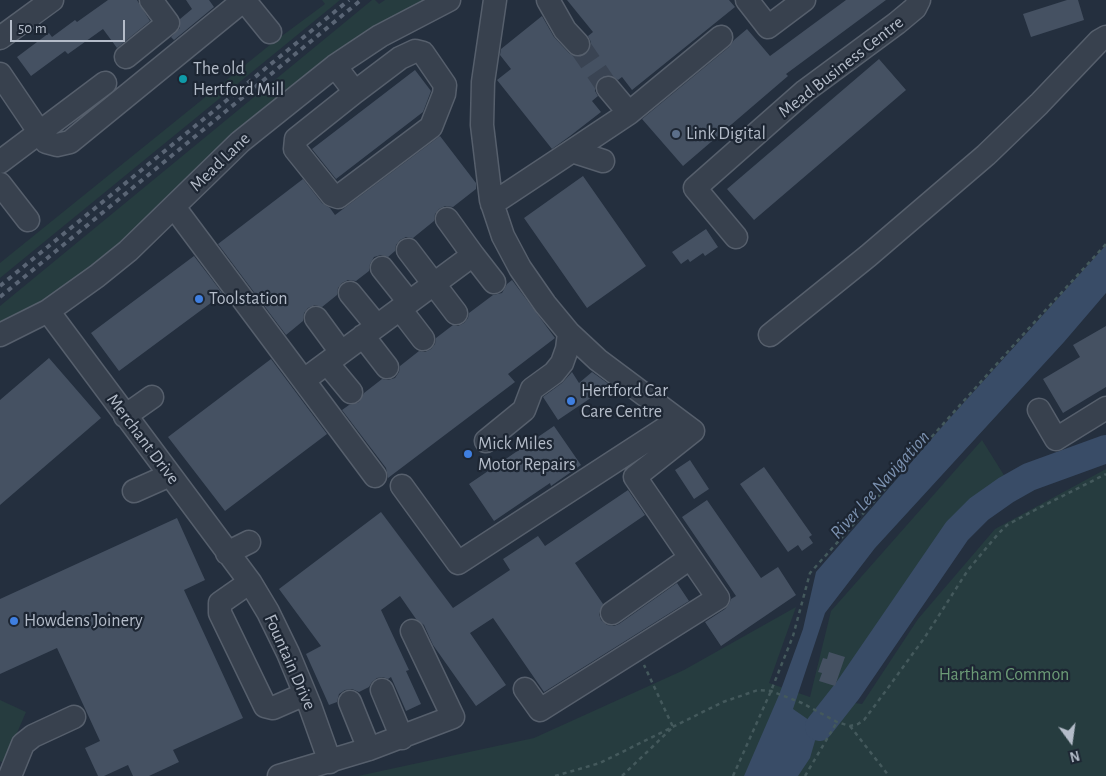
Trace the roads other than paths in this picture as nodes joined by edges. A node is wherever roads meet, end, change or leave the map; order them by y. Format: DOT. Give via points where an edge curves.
graph roads {
  1 [pos="52,0"];
  2 [pos="151,0"];
  3 [pos="244,0"];
  4 [pos="449,0"];
  5 [pos="495,0"];
  6 [pos="548,0"];
  7 [pos="747,0"];
  8 [pos="804,0"];
  9 [pos="919,0"];
  10 [pos="270,32"];
  11 [pos="721,37"];
  12 [pos="1106,37"];
  13 [pos="0,38"];
  14 [pos="578,44"];
  15 [pos="126,56"];
  16 [pos="335,66"];
  17 [pos="0,74"];
  18 [pos="105,83"];
  19 [pos="608,88"];
  20 [pos="355,92"];
  21 [pos="629,113"];
  22 [pos="40,133"];
  23 [pos="572,151"];
  24 [pos="603,161"];
  25 [pos="0,162"];
  26 [pos="0,184"];
  27 [pos="492,204"];
  28 [pos="174,207"];
  29 [pos="28,220"];
  30 [pos="447,220"];
  31 [pos="736,237"];
  32 [pos="408,250"];
  33 [pos="473,255"];
  34 [pos="382,268"];
  35 [pos="494,282"];
  36 [pos="434,284"];
  37 [pos="350,292"];
  38 [pos="405,306"];
  39 [pos="48,311"];
  40 [pos="456,313"];
  41 [pos="316,318"];
  42 [pos="370,331"];
  43 [pos="569,334"];
  44 [pos="0,335"];
  45 [pos="770,335"];
  46 [pos="423,338"];
  47 [pos="334,358"];
  48 [pos="387,367"];
  49 [pos="304,380"];
  50 [pos="351,392"];
  51 [pos="152,397"];
  52 [pos="1106,408"];
  53 [pos="1039,410"];
  54 [pos="125,416"];
  55 [pos="678,420"];
  56 [pos="486,441"];
  57 [pos="170,475"];
  58 [pos="375,476"];
  59 [pos="402,486"];
  60 [pos="134,491"];
  61 [pos="249,542"];
  62 [pos="690,558"];
  63 [pos="239,568"];
  64 [pos="612,612"];
  65 [pos="412,631"];
  66 [pos="525,689"];
  67 [pos="382,690"];
  68 [pos="305,694"];
  69 [pos="350,702"];
  70 [pos="74,717"];
  71 [pos="402,738"];
  72 [pos="369,749"];
  73 [pos="330,762"];
  74 [pos="10,776"];
  75 [pos="279,776"];
  1 -- 13 [label="street"];
  2 -- 15 [label="street" via="168,24"];
  3 -- 10 [label="street"];
  3 -- 22 [label="street" via="70,142 58,145 46,142"];
  4 -- 16 [label="street, Mead Lane" via="380,36"];
  5 -- 27 [label="street" via="483,82 482,126"];
  6 -- 14 [label="street" via="565,30"];
  7 -- 8 [label="street" via="768,26"];
  9 -- 31 [label="street, Mead Business Centre" via="909,13 805,91 695,188"];
  11 -- 21 [label="street"];
  12 -- 45 [label="street" via="986,154"];
  16 -- 20 [label="street"];
  16 -- 28 [label="street, Mead Lane" via="240,142"];
  17 -- 22 [label="street"];
  18 -- 22 [label="street"];
  19 -- 21 [label="street"];
  20 -- 20 [label="street" via="414,51 423,53 446,84 432,127 338,197 332,196 295,149 296,139"];
  21 -- 23 [label="street"];
  22 -- 25 [label="street"];
  23 -- 24 [label="street"];
  23 -- 27 [label="street"];
  26 -- 29 [label="street"];
  27 -- 43 [label="street" via="503,236 520,268"];
  28 -- 39 [label="street, Mead Lane" via="128,251"];
  28 -- 49 [label="street"];
  30 -- 33 [label="street"];
  32 -- 36 [label="street"];
  33 -- 35 [label="street"];
  33 -- 36 [label="street"];
  34 -- 38 [label="street"];
  36 -- 38 [label="street"];
  36 -- 40 [label="street"];
  37 -- 42 [label="street"];
  38 -- 42 [label="street"];
  38 -- 46 [label="street"];
  39 -- 44 [label="street, Mead Lane"];
  39 -- 54 [label="street, Merchant Drive"];
  41 -- 47 [label="street"];
  42 -- 47 [label="street"];
  42 -- 48 [label="street"];
  43 -- 55 [label="street"];
  43 -- 56 [label="street" via="562,363 532,389 524,410"];
  47 -- 49 [label="street"];
  47 -- 50 [label="street"];
  49 -- 58 [label="street"];
  51 -- 54 [label="street"];
  52 -- 53 [label="street" via="1056,439"];
  54 -- 57 [label="street, Merchant Drive"];
  55 -- 59 [label="street" via="458,563"];
  55 -- 62 [label="street" via="693,431 635,477"];
  57 -- 60 [label="street"];
  57 -- 63 [label="street, Merchant Drive"];
  61 -- 63 [label="street"];
  62 -- 64 [label="street"];
  62 -- 66 [label="street" via="718,598 540,710"];
  63 -- 68 [label="street, Fountain Drive" via="272,620"];
  63 -- 68 [label="street" via="220,603 220,613 265,706 273,708"];
  65 -- 71 [label="street" via="453,717"];
  67 -- 71 [label="street"];
  68 -- 73 [label="street, Fountain Drive"];
  69 -- 72 [label="street"];
  70 -- 74 [label="street" via="23,744"];
  71 -- 72 [label="street"];
  72 -- 73 [label="street"];
  73 -- 75 [label="street"];
}
